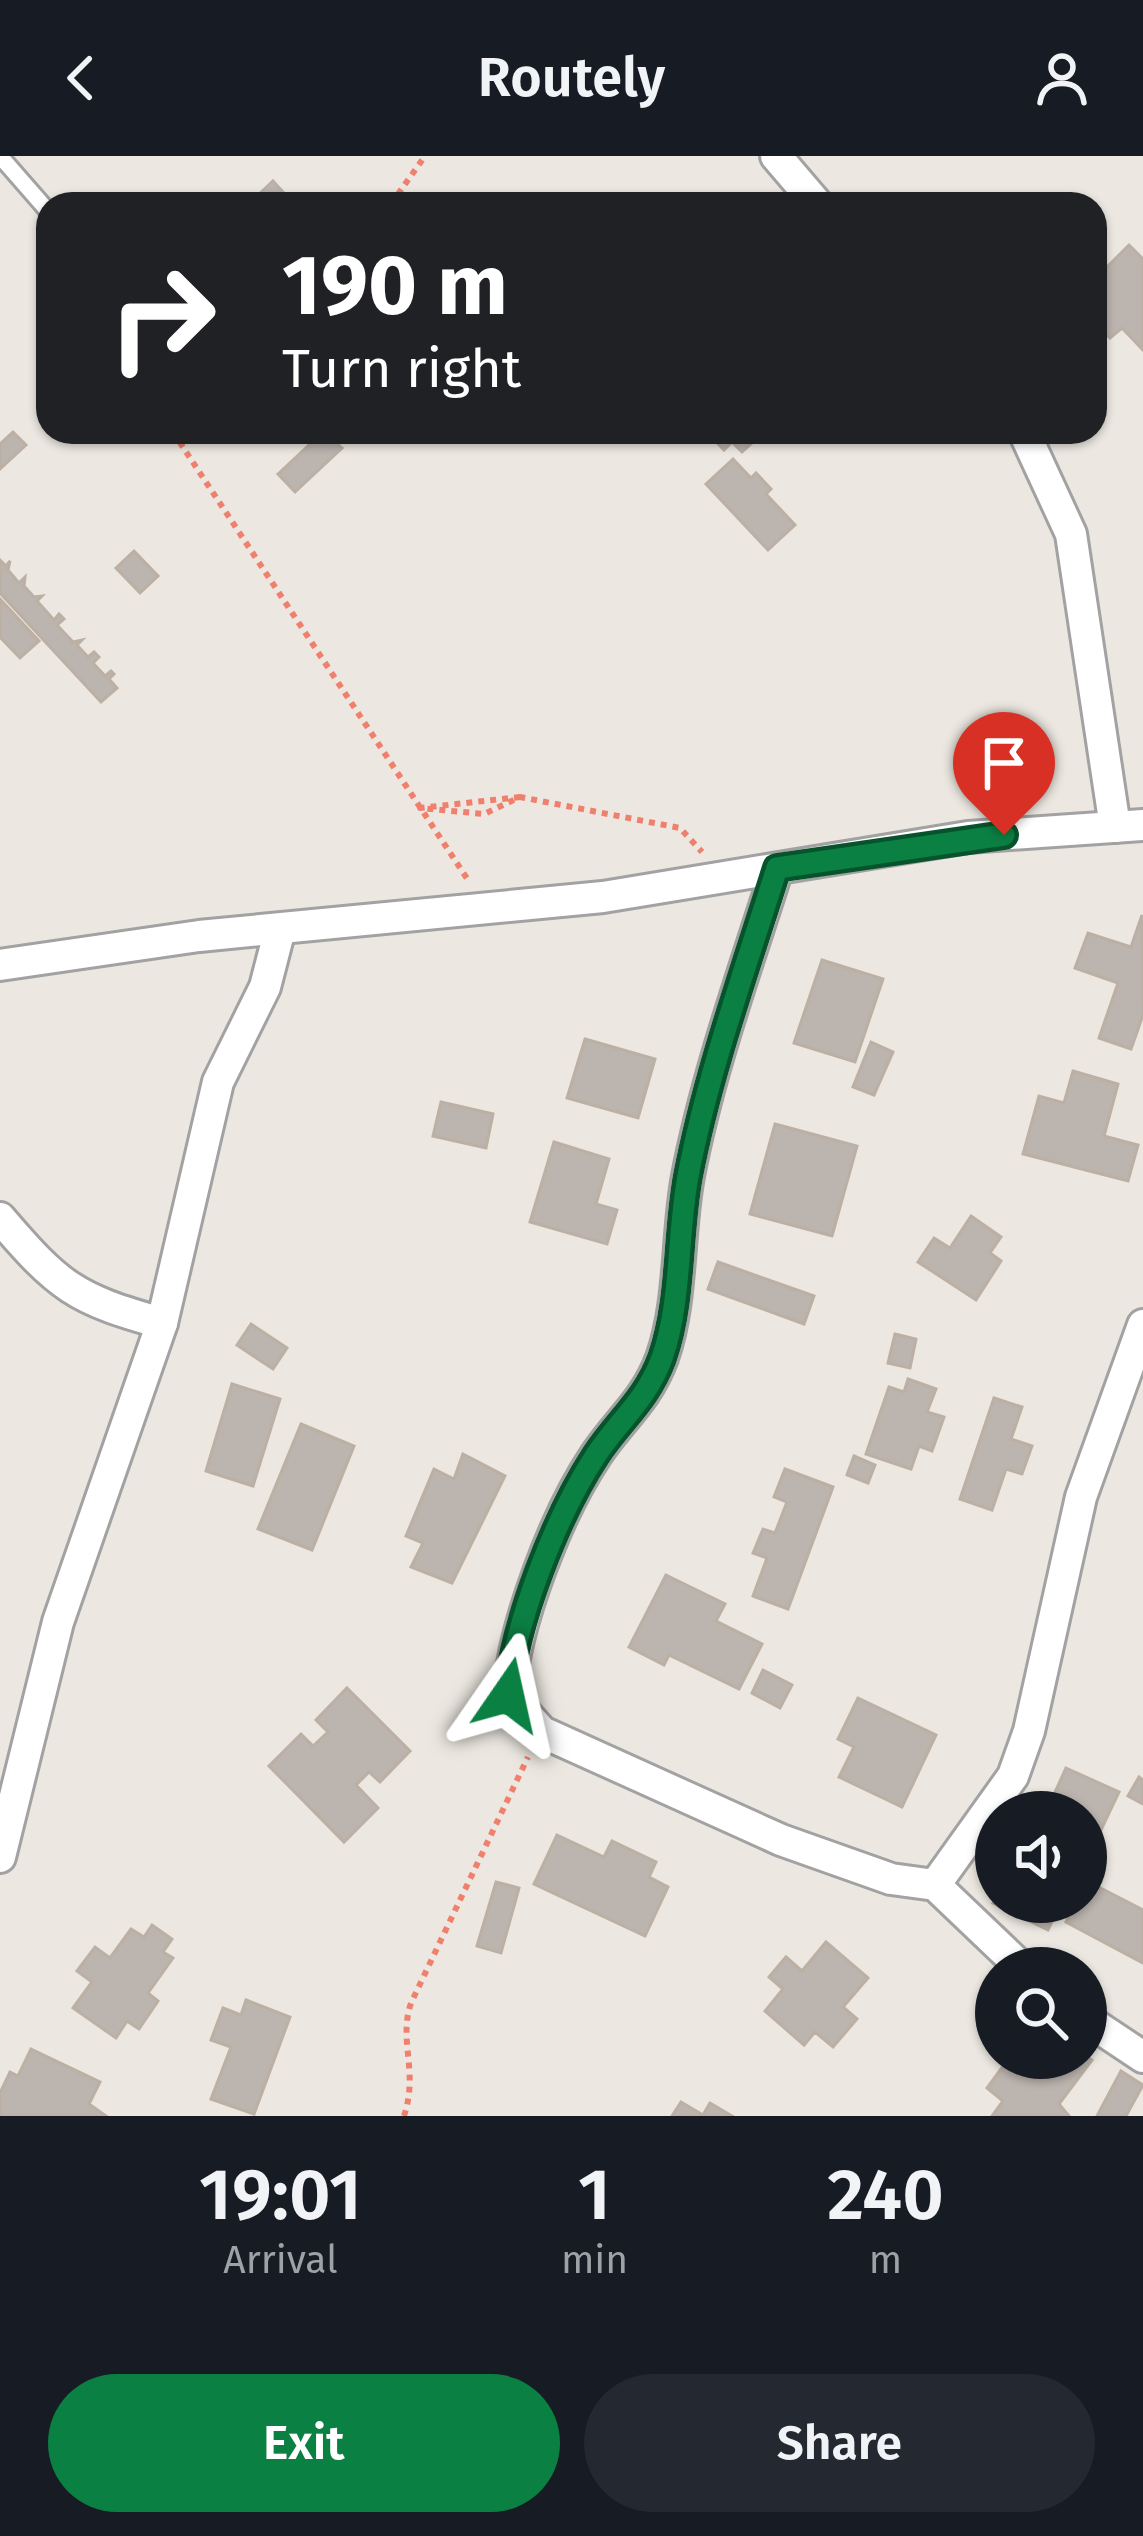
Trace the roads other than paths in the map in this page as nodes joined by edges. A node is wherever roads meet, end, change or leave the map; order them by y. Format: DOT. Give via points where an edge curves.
graph roads {
  1 [pos="1,156"];
  2 [pos="776,156"];
  3 [pos="807,192"];
  4 [pos="36,197"];
  5 [pos="1030,444"];
  6 [pos="1129,826"];
  7 [pos="777,868"];
  8 [pos="280,929"];
  9 [pos="0,965"];
  10 [pos="0,1218"];
  11 [pos="162,1323"];
  12 [pos="1143,1325"];
  13 [pos="0,1857"];
  14 [pos="935,1885"];
  15 [pos="1000,1947"];
  16 [pos="1107,2033"];
  17 [pos="1143,2057"];
  1 -- 4 [label="lane"];
  2 -- 3 [label="street"];
  5 -- 6 [label="street" via="1071,534"];
  6 -- 7 [label="street" via="968,838"];
  7 -- 8 [label="street" via="489,912"];
  7 -- 14 [label="street" via="707,1094 663,1355 636,1410 579,1485 511,1661 508,1695 542,1732 781,1840 891,1880"];
  8 -- 9 [label="street"];
  8 -- 11 [label="street" via="265,988 218,1082"];
  10 -- 11 [label="street" via="42,1267 90,1303"];
  11 -- 13 [label="street" via="58,1622"];
  12 -- 14 [label="street" via="1081,1497 1013,1776"];
  14 -- 15 [label="street"];
  16 -- 17 [label="street"];
}
